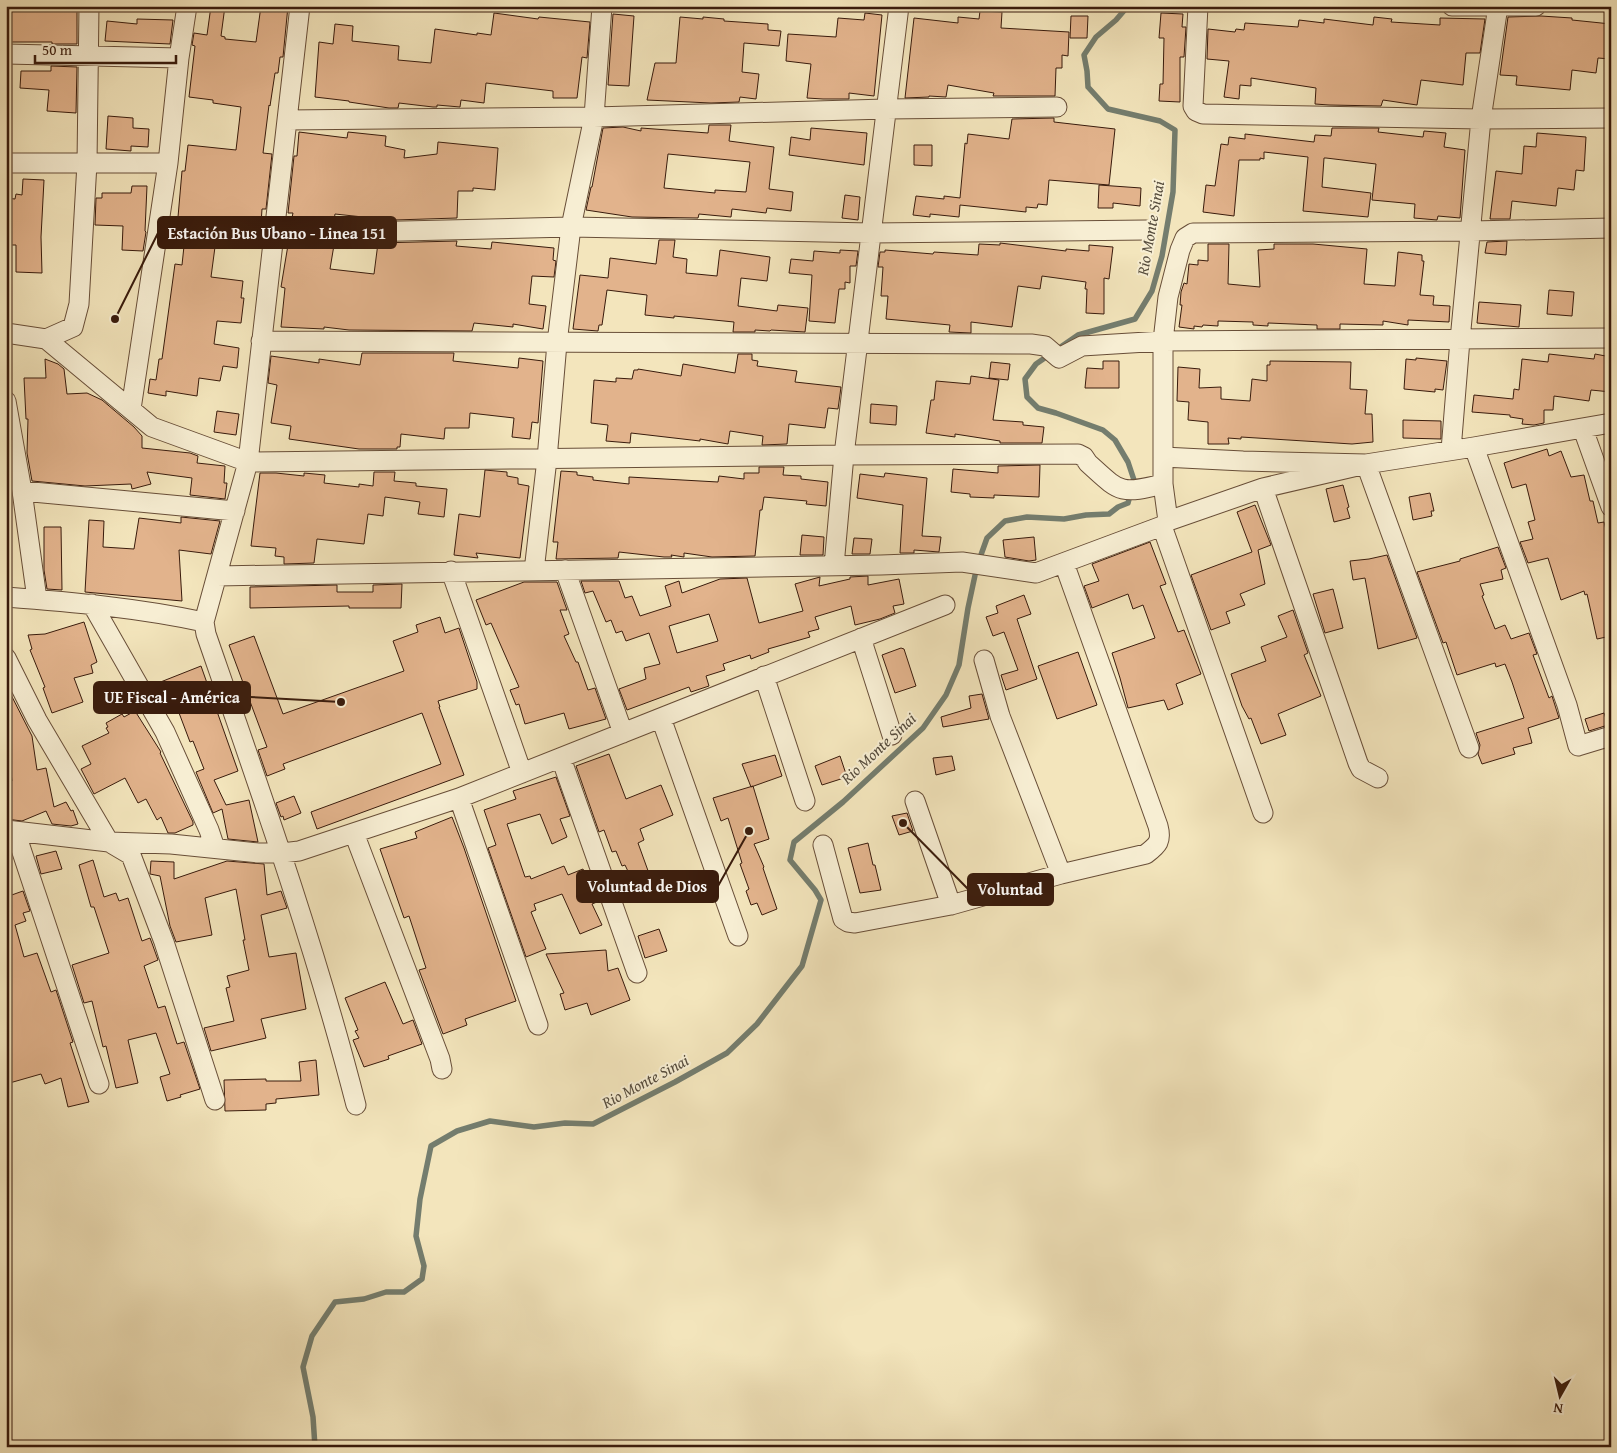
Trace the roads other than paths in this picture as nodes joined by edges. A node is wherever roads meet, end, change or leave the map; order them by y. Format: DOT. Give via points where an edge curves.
graph roads {
  1 [pos="89,6"];
  2 [pos="187,6"];
  3 [pos="300,6"];
  4 [pos="602,6"];
  5 [pos="899,6"];
  6 [pos="1198,6"];
  7 [pos="1452,6"];
  8 [pos="1536,6"];
  9 [pos="1498,7"];
  10 [pos="6,54"];
  11 [pos="88,56"];
  12 [pos="179,58"];
  13 [pos="1058,107"];
  14 [pos="886,110"];
  15 [pos="594,118"];
  16 [pos="1611,118"];
  17 [pos="1482,119"];
  18 [pos="287,120"];
  19 [pos="6,163"];
  20 [pos="87,163"];
  21 [pos="168,163"];
  22 [pos="571,227"];
  23 [pos="1611,228"];
  24 [pos="1146,230"];
  25 [pos="1472,231"];
  26 [pos="871,233"];
  27 [pos="274,234"];
  28 [pos="6,333"];
  29 [pos="1611,338"];
  30 [pos="46,339"];
  31 [pos="1460,340"];
  32 [pos="262,341"];
  33 [pos="1163,341"];
  34 [pos="557,343"];
  35 [pos="858,343"];
  36 [pos="6,401"];
  37 [pos="131,409"];
  38 [pos="1611,423"];
  39 [pos="1583,429"];
  40 [pos="1474,447"];
  41 [pos="1452,450"];
  42 [pos="844,455"];
  43 [pos="1163,457"];
  44 [pos="547,459"];
  45 [pos="248,462"];
  46 [pos="1366,464"];
  47 [pos="1163,484"];
  48 [pos="1263,488"];
  49 [pos="22,491"];
  50 [pos="1611,507"];
  51 [pos="235,511"];
  52 [pos="1165,524"];
  53 [pos="1064,563"];
  54 [pos="834,566"];
  55 [pos="534,570"];
  56 [pos="566,570"];
  57 [pos="451,571"];
  58 [pos="217,576"];
  59 [pos="6,597"];
  60 [pos="37,599"];
  61 [pos="92,604"];
  62 [pos="945,604"];
  63 [pos="204,622"];
  64 [pos="860,638"];
  65 [pos="6,658"];
  66 [pos="984,660"];
  67 [pos="764,676"];
  68 [pos="661,718"];
  69 [pos="623,733"];
  70 [pos="892,735"];
  71 [pos="1611,736"];
  72 [pos="1468,748"];
  73 [pos="561,758"];
  74 [pos="522,773"];
  75 [pos="1378,778"];
  76 [pos="459,798"];
  77 [pos="805,801"];
  78 [pos="915,801"];
  79 [pos="1263,813"];
  80 [pos="11,831"];
  81 [pos="354,833"];
  82 [pos="108,842"];
  83 [pos="823,845"];
  84 [pos="215,848"];
  85 [pos="282,854"];
  86 [pos="1061,874"];
  87 [pos="951,905"];
  88 [pos="738,936"];
  89 [pos="637,973"];
  90 [pos="538,1025"];
  91 [pos="442,1069"];
  92 [pos="99,1084"];
  93 [pos="215,1100"];
  94 [pos="356,1105"];
  1 -- 11 [label="street"];
  2 -- 12 [label="street"];
  3 -- 18 [label="street"];
  4 -- 15 [label="street"];
  5 -- 14 [label="street"];
  6 -- 17 [label="street" via="1193,106 1203,114"];
  7 -- 9 [label="street"];
  8 -- 9 [label="street"];
  9 -- 17 [label="street"];
  10 -- 11 [label="street"];
  11 -- 12 [label="street"];
  11 -- 20 [label="street"];
  12 -- 21 [label="street"];
  13 -- 14 [label="street"];
  14 -- 15 [label="street"];
  14 -- 26 [label="street"];
  15 -- 18 [label="street"];
  15 -- 22 [label="street"];
  16 -- 17 [label="street"];
  17 -- 25 [label="street"];
  18 -- 27 [label="street"];
  19 -- 20 [label="street"];
  20 -- 21 [label="street"];
  20 -- 30 [label="street" via="79,304 72,327"];
  21 -- 37 [label="street"];
  22 -- 26 [label="street"];
  22 -- 27 [label="street"];
  22 -- 34 [label="street"];
  23 -- 25 [label="street"];
  24 -- 26 [label="street"];
  25 -- 31 [label="street"];
  25 -- 33 [label="street" via="1193,233 1185,238 1180,250 1168,297"];
  26 -- 35 [label="street"];
  27 -- 32 [label="street"];
  28 -- 30 [label="street"];
  29 -- 31 [label="street"];
  30 -- 37 [label="street"];
  31 -- 33 [label="street"];
  31 -- 41 [label="street"];
  32 -- 34 [label="street"];
  32 -- 45 [label="street"];
  33 -- 35 [label="street" via="1082,346 1059,358 1044,346 1031,344"];
  33 -- 43 [label="street"];
  34 -- 35 [label="street"];
  34 -- 44 [label="street"];
  35 -- 42 [label="street"];
  36 -- 49 [label="street"];
  37 -- 45 [label="street" via="152,427"];
  38 -- 39 [label="street"];
  39 -- 40 [label="street"];
  39 -- 50 [label="street"];
  40 -- 41 [label="street"];
  40 -- 71 [label="street" via="1567,705 1578,746"];
  41 -- 46 [label="street"];
  42 -- 44 [label="street"];
  42 -- 47 [label="street" via="1078,454 1128,490"];
  42 -- 54 [label="street"];
  43 -- 46 [label="street"];
  43 -- 47 [label="street"];
  44 -- 45 [label="street"];
  44 -- 55 [label="street"];
  45 -- 51 [label="street"];
  46 -- 48 [label="street"];
  46 -- 72 [label="street"];
  47 -- 52 [label="street"];
  48 -- 52 [label="street"];
  48 -- 75 [label="street" via="1358,763"];
  49 -- 51 [label="street"];
  49 -- 60 [label="street"];
  51 -- 58 [label="street"];
  52 -- 53 [label="street"];
  52 -- 79 [label="street"];
  53 -- 54 [label="street" via="1036,573 962,562"];
  53 -- 86 [label="street" via="1160,837 1158,845 1146,854"];
  54 -- 56 [label="street"];
  55 -- 56 [label="street"];
  55 -- 57 [label="street"];
  56 -- 69 [label="street"];
  57 -- 58 [label="street"];
  57 -- 74 [label="street"];
  58 -- 63 [label="street"];
  59 -- 60 [label="street"];
  60 -- 61 [label="street"];
  61 -- 63 [label="street"];
  61 -- 84 [label="street" via="165,732"];
  62 -- 64 [label="street"];
  63 -- 85 [label="street"];
  64 -- 67 [label="street"];
  64 -- 70 [label="street"];
  65 -- 82 [label="street" via="37,720"];
  66 -- 86 [label="street" via="1000,716"];
  67 -- 68 [label="street"];
  67 -- 77 [label="street"];
  68 -- 69 [label="street"];
  68 -- 88 [label="street"];
  69 -- 73 [label="street"];
  73 -- 74 [label="street"];
  73 -- 89 [label="street"];
  74 -- 76 [label="street"];
  76 -- 81 [label="street"];
  76 -- 90 [label="street"];
  78 -- 87 [label="street"];
  80 -- 82 [label="street"];
  80 -- 92 [label="street"];
  81 -- 85 [label="street"];
  81 -- 91 [label="street"];
  82 -- 84 [label="street"];
  82 -- 93 [label="street" via="131,855 164,942"];
  83 -- 87 [label="street" via="843,919 848,922"];
  84 -- 85 [label="street"];
  85 -- 94 [label="street"];
  86 -- 87 [label="street"];
}
